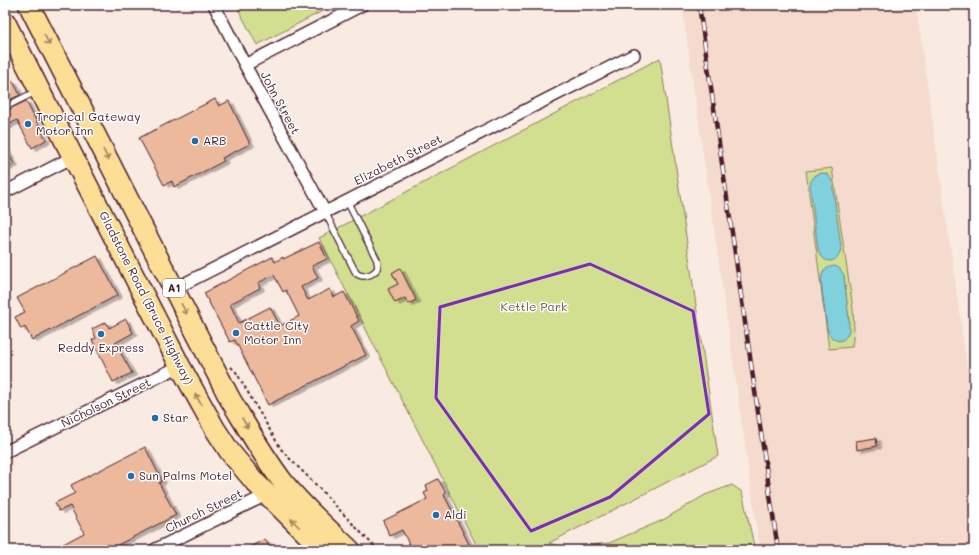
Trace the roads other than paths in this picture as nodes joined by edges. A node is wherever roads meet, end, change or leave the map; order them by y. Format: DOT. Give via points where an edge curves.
graph roads {
  1 [pos="214,5"];
  2 [pos="362,5"];
  3 [pos="32,11"];
  4 [pos="7,29"];
  5 [pos="634,55"];
  6 [pos="245,65"];
  7 [pos="39,90"];
  8 [pos="5,107"];
  9 [pos="73,157"];
  10 [pos="5,192"];
  11 [pos="347,201"];
  12 [pos="324,212"];
  13 [pos="174,289"];
  14 [pos="207,353"];
  15 [pos="180,366"];
  16 [pos="5,452"];
  17 [pos="266,494"];
  18 [pos="154,550"];
  19 [pos="323,550"];
  20 [pos="350,550"];
  1 -- 6 [label="street, John Street"];
  2 -- 6 [label="street"];
  3 -- 4 [label="highway"];
  3 -- 13 [label="highway, A1, one-way"];
  4 -- 7 [label="highway, Gladstone Road (Bruce Highway) / A1"];
  5 -- 11 [label="street, Elizabeth Street"];
  6 -- 12 [label="street, John Street"];
  7 -- 8 [label="lane"];
  7 -- 9 [label="highway, Gladstone Road (Bruce Highway) / A1"];
  9 -- 10 [label="street"];
  9 -- 15 [label="highway, Gladstone Road (Bruce Highway) / A1"];
  11 -- 12 [label="street, Elizabeth Street"];
  11 -- 12 [label="lane" via="377,260 376,271 364,277 356,274"];
  12 -- 13 [label="street, Elizabeth Street"];
  13 -- 14 [label="highway, A1, one-way"];
  14 -- 15 [label="highway, Nicholson Street"];
  14 -- 20 [label="highway, A1, one-way" via="233,404 277,474"];
  15 -- 16 [label="street, Nicholson Street"];
  17 -- 15 [label="highway, Gladstone Road (Bruce Highway) / A1, one-way" via="230,452"];
  17 -- 18 [label="street, Church Street"];
  19 -- 17 [label="highway, Gladstone Road (Bruce Highway) / A1, one-way"];
}
